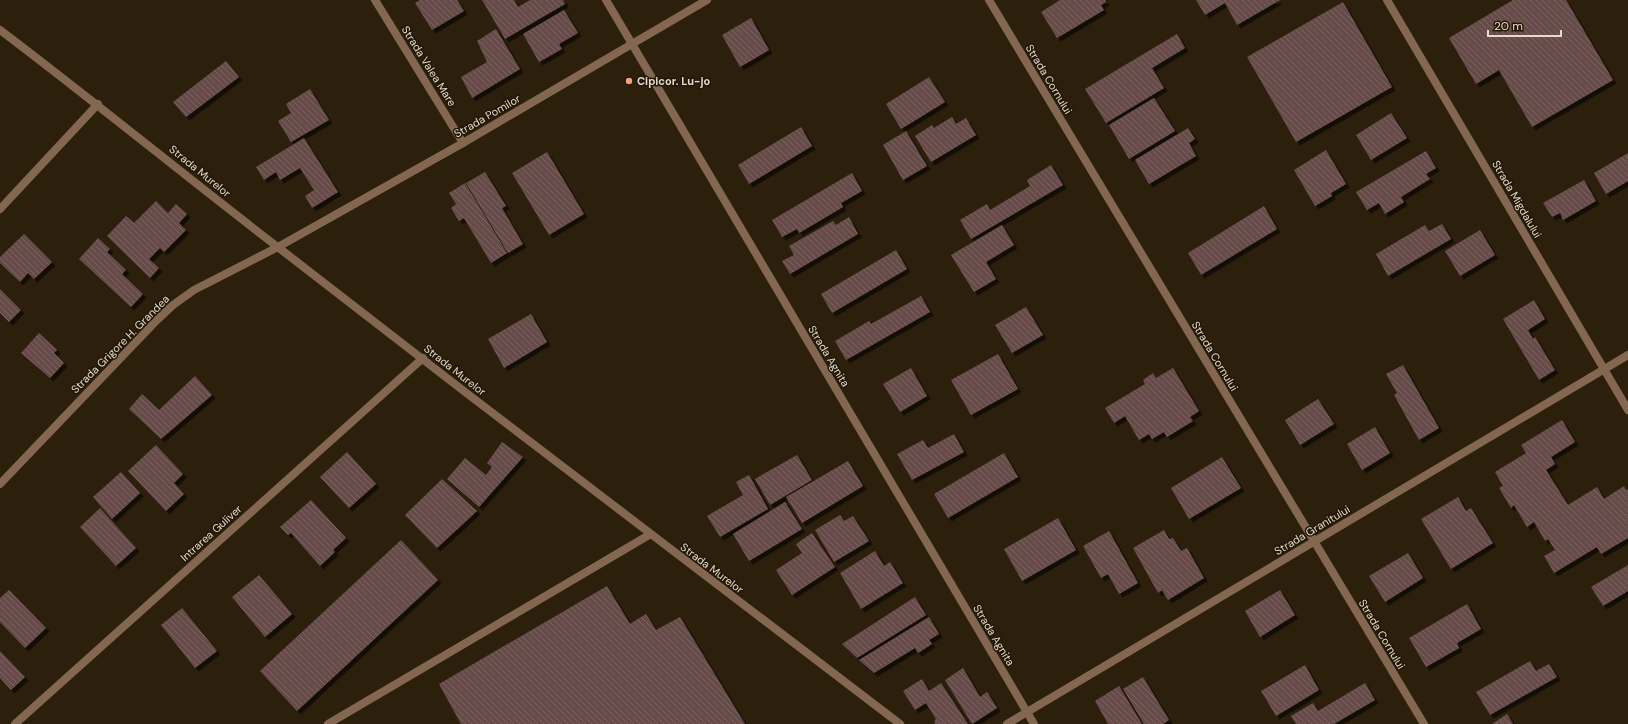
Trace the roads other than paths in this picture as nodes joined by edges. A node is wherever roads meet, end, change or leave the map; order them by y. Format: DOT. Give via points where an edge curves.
graph roads {
  1 [pos="375,0"];
  2 [pos="606,0"];
  3 [pos="706,0"];
  4 [pos="988,0"];
  5 [pos="1387,0"];
  6 [pos="0,30"];
  7 [pos="632,44"];
  8 [pos="98,104"];
  9 [pos="464,143"];
  10 [pos="0,209"];
  11 [pos="278,247"];
  12 [pos="1628,355"];
  13 [pos="423,358"];
  14 [pos="1604,370"];
  15 [pos="1628,410"];
  16 [pos="0,484"];
  17 [pos="649,535"];
  18 [pos="1314,542"];
  19 [pos="1027,712"];
  20 [pos="15,724"];
  21 [pos="328,724"];
  22 [pos="900,724"];
  23 [pos="1007,724"];
  24 [pos="1034,724"];
  25 [pos="1424,724"];
  1 -- 9 [label="street, Strada Valea Mare"];
  2 -- 7 [label="street, Strada Agnita"];
  3 -- 7 [label="street, Strada Pomilor"];
  4 -- 18 [label="street, Strada Cornului"];
  5 -- 14 [label="street, Strada Migdalului"];
  6 -- 8 [label="street, Strada Murelor"];
  7 -- 9 [label="street, Strada Pomilor"];
  7 -- 19 [label="street, Strada Agnita"];
  8 -- 10 [label="street"];
  8 -- 11 [label="street, Strada Murelor"];
  9 -- 11 [label="street, Strada Pomilor"];
  11 -- 13 [label="street, Strada Murelor"];
  11 -- 16 [label="street, Strada Grigore H. Grandea" via="194,290 173,305"];
  12 -- 14 [label="street, Strada Granitului"];
  13 -- 17 [label="street, Strada Murelor"];
  13 -- 20 [label="street, Intrarea Guliver"];
  14 -- 15 [label="street, Strada Migdalului"];
  14 -- 18 [label="street, Strada Granitului"];
  17 -- 21 [label="street"];
  17 -- 22 [label="street, Strada Murelor"];
  18 -- 19 [label="street, Strada Granitului"];
  18 -- 25 [label="street, Strada Cornului"];
  19 -- 23 [label="street, Strada Granitului"];
  19 -- 24 [label="street, Strada Agnita"];
}
